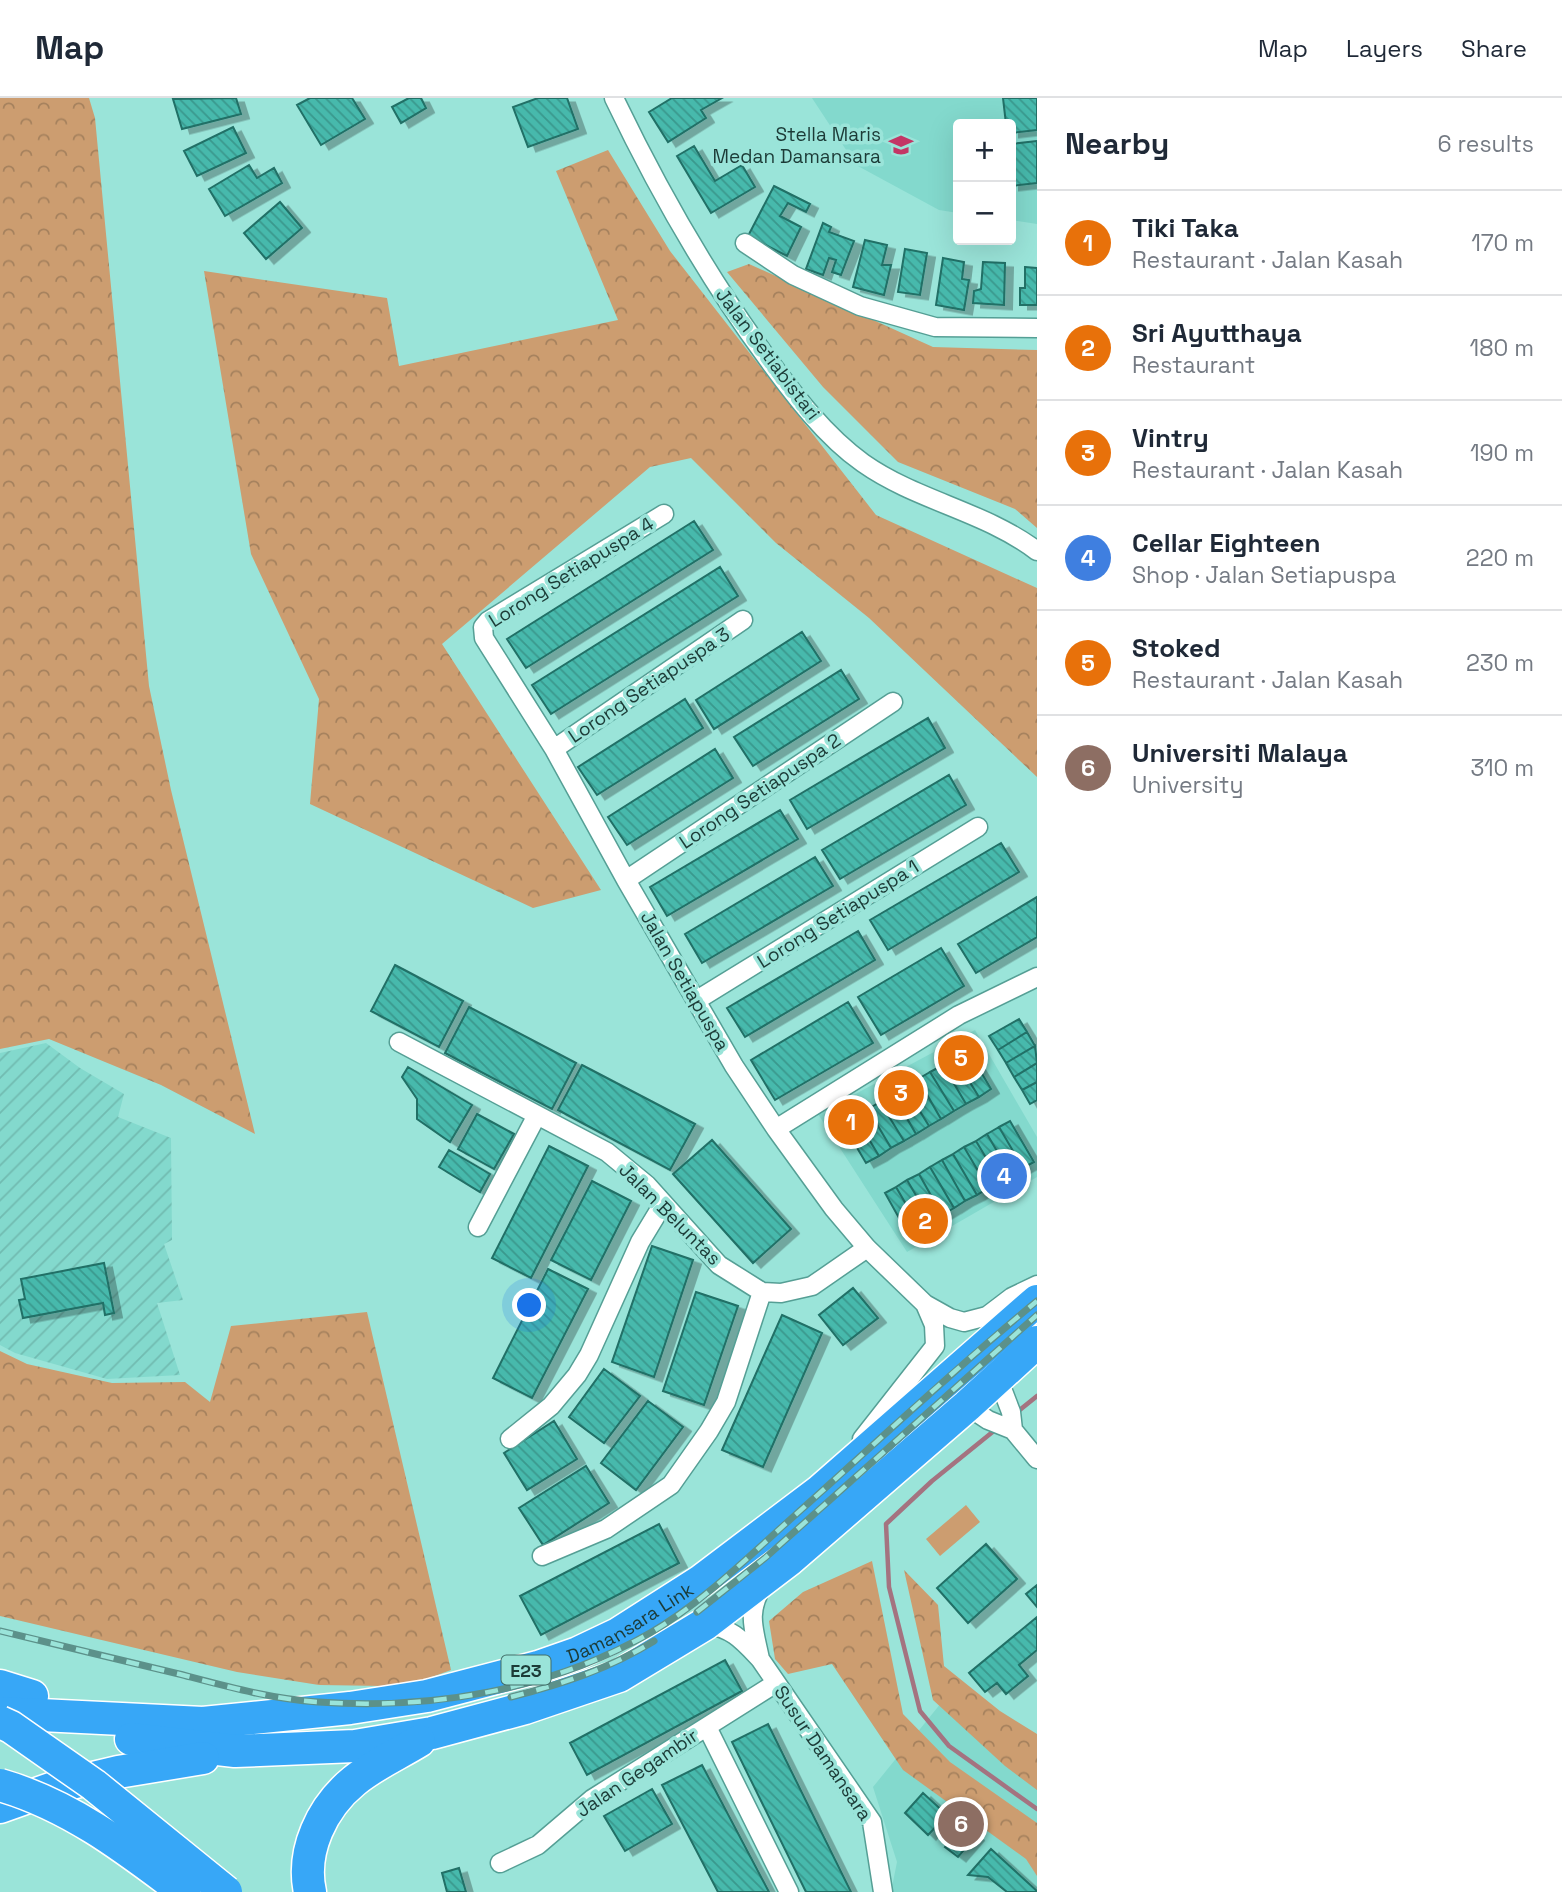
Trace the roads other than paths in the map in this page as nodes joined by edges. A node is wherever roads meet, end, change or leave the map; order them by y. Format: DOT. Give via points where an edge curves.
graph roads {
  1 [pos="614,98"];
  2 [pos="745,243"];
  3 [pos="1037,328"];
  4 [pos="664,514"];
  5 [pos="1037,551"];
  6 [pos="743,620"];
  7 [pos="482,632"];
  8 [pos="893,702"];
  9 [pos="554,749"];
  10 [pos="978,827"];
  11 [pos="626,880"];
  12 [pos="1037,978"];
  13 [pos="697,1000"];
  14 [pos="399,1042"];
  15 [pos="537,1115"];
  16 [pos="776,1129"];
  17 [pos="663,1204"];
  18 [pos="478,1227"];
  19 [pos="867,1248"];
  20 [pos="1037,1284"];
  21 [pos="762,1292"];
  22 [pos="1037,1301"];
  23 [pos="925,1304"];
  24 [pos="1037,1342"];
  25 [pos="998,1378"];
  26 [pos="967,1406"];
  27 [pos="1008,1423"];
  28 [pos="510,1439"];
  29 [pos="1037,1459"];
  30 [pos="820,1491"];
  31 [pos="542,1556"];
  32 [pos="768,1577"];
  33 [pos="705,1624"];
  34 [pos="761,1659"];
  35 [pos="776,1683"];
  36 [pos="0,1686"];
  37 [pos="0,1693"];
  38 [pos="32,1696"];
  39 [pos="0,1713"];
  40 [pos="260,1717"];
  41 [pos="0,1722"];
  42 [pos="706,1727"];
  43 [pos="432,1733"];
  44 [pos="0,1734"];
  45 [pos="235,1751"];
  46 [pos="0,1785"];
  47 [pos="0,1801"];
  48 [pos="0,1807"];
  49 [pos="500,1863"];
  50 [pos="162,1892"];
  51 [pos="184,1892"];
  52 [pos="226,1892"];
  53 [pos="310,1892"];
  54 [pos="789,1892"];
  55 [pos="883,1892"];
  1 -- 5 [label="street, Jalan Setiabistari" via="651,176 726,302 789,389 833,438 890,481 997,525"];
  2 -- 3 [label="street" via="793,275 860,306 935,327"];
  4 -- 7 [label="street, Lorong Setiapuspa 4" via="488,621"];
  6 -- 9 [label="street, Lorong Setiapuspa 3"];
  7 -- 9 [label="street, Jalan Setiapuspa"];
  8 -- 11 [label="street, Lorong Setiapuspa 2"];
  9 -- 11 [label="street, Jalan Setiapuspa"];
  10 -- 13 [label="street, Lorong Setiapuspa 1"];
  11 -- 13 [label="street, Jalan Setiapuspa"];
  12 -- 16 [label="street" via="959,1015"];
  13 -- 16 [label="street, Jalan Setiapuspa"];
  14 -- 15 [label="street, Jalan Beluntas"];
  15 -- 17 [label="street, Jalan Beluntas" via="607,1152"];
  15 -- 18 [label="street"];
  16 -- 19 [label="street, Jalan Setiapuspa"];
  17 -- 21 [label="street, Jalan Beluntas" via="719,1265"];
  17 -- 28 [label="street" via="640,1241 577,1375 551,1406"];
  19 -- 21 [label="street" via="812,1286"];
  19 -- 23 [label="street, Jalan Setiapuspa"];
  20 -- 23 [label="street, Jalan Setiapuspa" via="987,1316 964,1322"];
  21 -- 31 [label="street" via="726,1402 671,1485 606,1529"];
  22 -- 30 [label="highway, Damansara Link / E23"];
  23 -- 30 [label="street, Jalan Setiapuspa" via="934,1325 935,1346"];
  24 -- 25 [label="highway, Damansara Link / E23"];
  25 -- 26 [label="highway, Damansara Link / E23"];
  25 -- 27 [label="street"];
  26 -- 27 [label="street"];
  26 -- 32 [label="highway, Damansara Link / E23"];
  27 -- 29 [label="street"];
  30 -- 40 [label="highway, Damansara Link / E23" via="701,1581 618,1634 578,1653 427,1696"];
  32 -- 33 [label="highway, Damansara Link / E23"];
  32 -- 34 [label="street, Susur Damansara" via="754,1600"];
  33 -- 34 [label="street, Susur Damansara" via="730,1630"];
  33 -- 43 [label="highway, Damansara Link / E23" via="619,1676"];
  34 -- 35 [label="street, Susur Damansara"];
  35 -- 42 [label="street, Jalan Gegambir"];
  35 -- 55 [label="street, Susur Damansara" via="872,1822"];
  36 -- 38 [label="highway"];
  37 -- 38 [label="highway"];
  38 -- 40 [label="highway"];
  39 -- 40 [label="highway, Damansara Link / E23" via="203,1723"];
  41 -- 52 [label="highway, bridge" via="94,1785"];
  42 -- 49 [label="street, Jalan Gegambir" via="592,1799 538,1845"];
  42 -- 54 [label="street"];
  43 -- 45 [label="highway, Damansara Link / E23" via="355,1746"];
  43 -- 53 [label="highway" via="355,1780 331,1803 313,1838 306,1875"];
  44 -- 45 [label="highway, Damansara Link / E23" via="129,1739"];
  45 -- 48 [label="highway" via="118,1772"];
  46 -- 51 [label="highway, bridge" via="79,1818"];
  47 -- 50 [label="highway" via="79,1835"];
}
